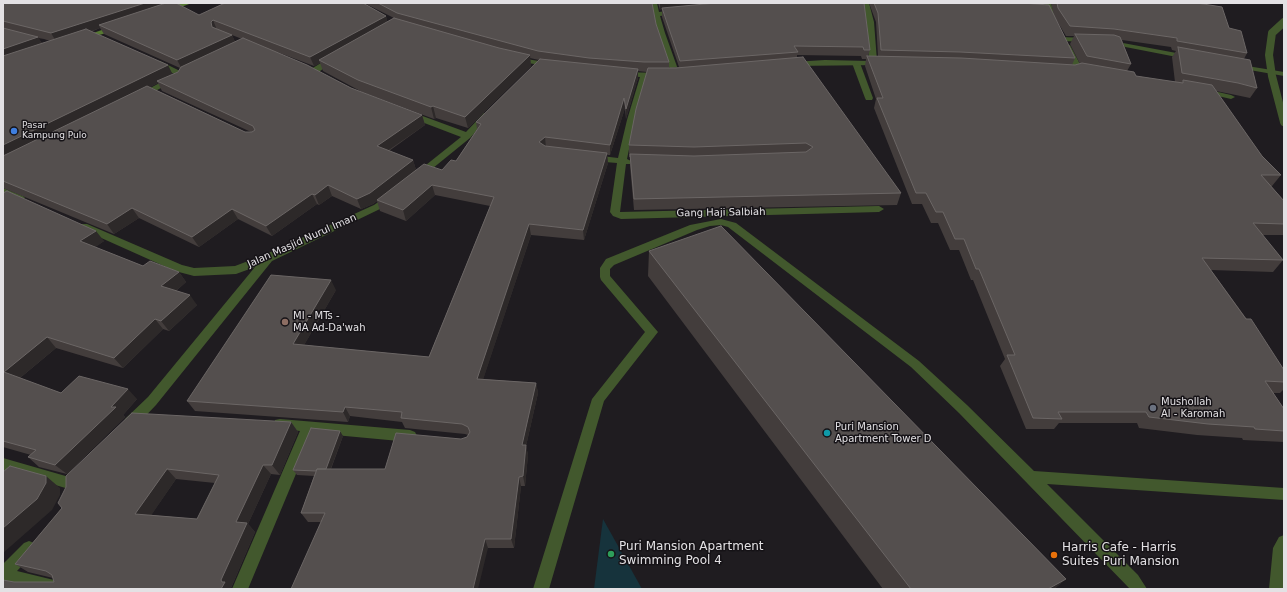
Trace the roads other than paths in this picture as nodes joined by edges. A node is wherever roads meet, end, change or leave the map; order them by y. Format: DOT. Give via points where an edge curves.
graph roads {
  1 [pos="189,3"];
  2 [pos="654,3"];
  3 [pos="866,3"];
  4 [pos="1048,3"];
  5 [pos="1041,10"];
  6 [pos="687,11"];
  7 [pos="1049,11"];
  8 [pos="160,13"];
  9 [pos="656,14"];
  10 [pos="1284,22"];
  11 [pos="123,25"];
  12 [pos="1060,33"];
  13 [pos="1092,40"];
  14 [pos="1104,41"];
  15 [pos="72,42"];
  16 [pos="341,55"];
  17 [pos="511,58"];
  18 [pos="1193,58"];
  19 [pos="153,61"];
  20 [pos="856,63"];
  21 [pos="873,63"];
  22 [pos="888,64"];
  23 [pos="781,65"];
  24 [pos="1229,65"];
  25 [pos="560,67"];
  26 [pos="314,71"];
  27 [pos="1077,71"];
  28 [pos="613,73"];
  29 [pos="1284,74"];
  30 [pos="644,75"];
  31 [pos="151,90"];
  32 [pos="1198,90"];
  33 [pos="1231,96"];
  34 [pos="164,97"];
  35 [pos="869,98"];
  36 [pos="130,101"];
  37 [pos="494,108"];
  38 [pos="402,111"];
  39 [pos="1284,122"];
  40 [pos="467,136"];
  41 [pos="584,157"];
  42 [pos="622,162"];
  43 [pos="637,162"];
  44 [pos="412,180"];
  45 [pos="400,189"];
  46 [pos="3,191"];
  47 [pos="15,196"];
  48 [pos="30,202"];
  49 [pos="3,204"];
  50 [pos="879,209"];
  51 [pos="72,221"];
  52 [pos="268,258"];
  53 [pos="138,415"];
  54 [pos="153,416"];
  55 [pos="270,424"];
  56 [pos="309,426"];
  57 [pos="122,431"];
  58 [pos="426,438"];
  59 [pos="3,464"];
  60 [pos="79,472"];
  61 [pos="1030,478"];
  62 [pos="1284,494"];
  63 [pos="39,539"];
  64 [pos="1284,542"];
  65 [pos="3,575"];
  66 [pos="58,589"];
  67 [pos="240,589"];
  68 [pos="541,589"];
  69 [pos="1139,589"];
  70 [pos="1277,589"];
  1 -- 8 [label="main road"];
  2 -- 9 [label="street"];
  3 -- 21 [label="street"];
  4 -- 7 [label="street"];
  5 -- 7 [label="street"];
  6 -- 9 [label="street"];
  7 -- 12 [label="street"];
  9 -- 30 [label="street" via="666,51 680,74"];
  10 -- 39 [label="street, bridge" via="1272,33 1269,55"];
  11 -- 15 [label="main road" via="100,38"];
  12 -- 13 [label="street"];
  12 -- 27 [label="street" via="1077,66"];
  14 -- 18 [label="street"];
  16 -- 26 [label="street"];
  17 -- 25 [label="street" via="536,66"];
  19 -- 31 [label="street" via="185,72 179,78"];
  20 -- 21 [label="street"];
  20 -- 23 [label="street"];
  20 -- 35 [label="street"];
  21 -- 22 [label="street"];
  24 -- 29 [label="street"];
  28 -- 30 [label="street"];
  30 -- 42 [label="street, Gang Haji Salbiah"];
  31 -- 34 [label="street"];
  31 -- 36 [label="street"];
  32 -- 33 [label="street"];
  37 -- 40 [label="street"];
  38 -- 40 [label="street"];
  40 -- 44 [label="street"];
  41 -- 42 [label="street"];
  42 -- 43 [label="street"];
  42 -- 50 [label="street, Gang Haji Salbiah" via="615,212 621,216"];
  45 -- 52 [label="street, Jalan Masjid Nurul Iman" via="377,207"];
  46 -- 47 [label="street"];
  47 -- 48 [label="street"];
  47 -- 49 [label="street"];
  51 -- 52 [label="street, Jalan Masjid Nurul Iman" via="179,268 194,272 236,270"];
  52 -- 53 [label="street"];
  53 -- 54 [label="street"];
  53 -- 57 [label="street"];
  55 -- 56 [label="street"];
  56 -- 58 [label="street"];
  56 -- 67 [label="street"];
  59 -- 60 [label="street" via="14,466 69,489"];
  61 -- 62 [label="street"];
  61 -- 68 [label="street" via="915,364 732,225 710,223 694,227 610,262 605,268 605,277 652,332 598,399"];
  61 -- 69 [label="street" via="1133,580"];
  63 -- 65 [label="street"];
  64 -- 70 [label="street" via="1280,548"];
  65 -- 66 [label="street"];
}
